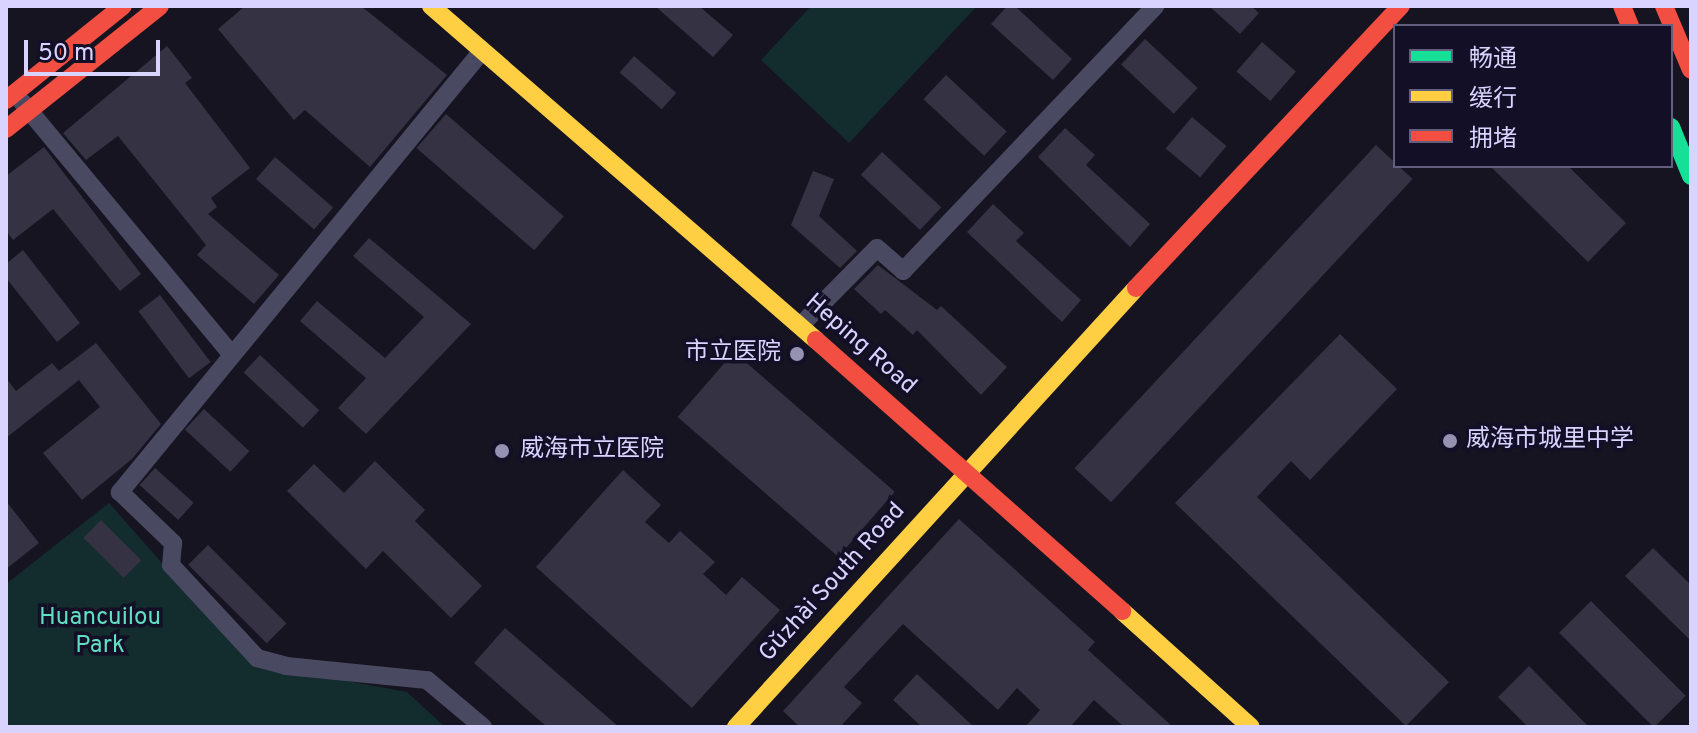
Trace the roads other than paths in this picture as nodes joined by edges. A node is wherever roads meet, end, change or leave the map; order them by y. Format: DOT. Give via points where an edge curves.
graph roads {
  1 [pos="123,6"];
  2 [pos="160,6"];
  3 [pos="431,6"];
  4 [pos="1155,6"];
  5 [pos="1401,6"];
  6 [pos="1673,27"];
  7 [pos="482,51"];
  8 [pos="1691,70"];
  9 [pos="10,97"];
  10 [pos="29,111"];
  11 [pos="6,129"];
  12 [pos="1673,132"];
  13 [pos="1691,176"];
  14 [pos="801,325"];
  15 [pos="232,355"];
  16 [pos="966,470"];
  17 [pos="483,727"];
  18 [pos="736,727"];
  19 [pos="1251,727"];
  1 -- 9 [label="street"];
  2 -- 10 [label="street"];
  3 -- 7 [label="street, Heping Road"];
  4 -- 14 [label="street" via="903,271 877,248"];
  5 -- 16 [label="street, Gǔzhài South Road"];
  6 -- 8 [label="street"];
  7 -- 14 [label="street, Heping Road"];
  7 -- 15 [label="street"];
  9 -- 10 [label="street"];
  10 -- 11 [label="street"];
  10 -- 15 [label="street"];
  12 -- 13 [label="street"];
  14 -- 16 [label="street, Heping Road"];
  15 -- 17 [label="street" via="120,492 173,543 171,565 257,658 286,666 427,680"];
  16 -- 18 [label="street, Gǔzhài South Road"];
  16 -- 19 [label="street, Heping Road"];
}
